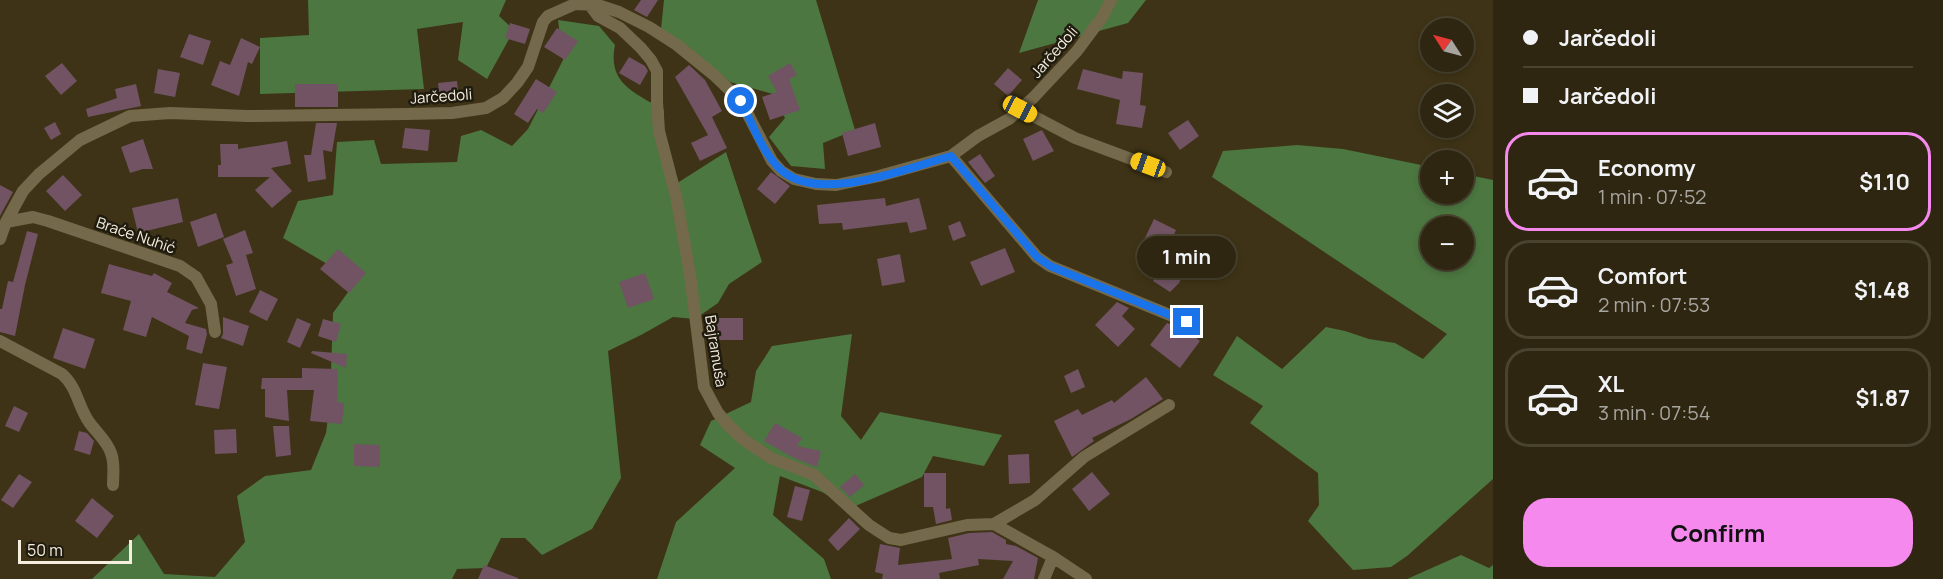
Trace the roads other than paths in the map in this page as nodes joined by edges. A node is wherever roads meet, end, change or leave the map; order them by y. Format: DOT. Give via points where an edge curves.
graph roads {
  1 [pos="1111,0"];
  2 [pos="590,4"];
  3 [pos="1020,109"];
  4 [pos="951,156"];
  5 [pos="1166,172"];
  6 [pos="6,222"];
  7 [pos="0,239"];
  8 [pos="1187,322"];
  9 [pos="215,332"];
  10 [pos="0,342"];
  11 [pos="1169,405"];
  12 [pos="113,485"];
  13 [pos="994,524"];
  14 [pos="1053,557"];
  15 [pos="1044,579"];
  16 [pos="1086,579"];
  1 -- 3 [label="street, Jarčedoli" via="1077,51"];
  2 -- 4 [label="street, Jarčedoli" via="619,12 649,27 714,75 741,101 772,161 794,178 836,185"];
  2 -- 6 [label="street, Jarčedoli" via="575,4 548,16 528,67 503,98 486,108 452,113 130,116 80,140 56,158 23,191"];
  2 -- 13 [label="street, Bajramuša" via="598,16 620,28 641,48 657,71 659,131 690,274 704,387 718,413 744,440 771,458 814,475 888,538 901,540 967,525"];
  3 -- 4 [label="street, Jarčedoli"];
  3 -- 5 [label="street" via="1075,138"];
  4 -- 8 [label="street" via="1037,257 1050,266"];
  6 -- 7 [label="street, Jarčedoli"];
  6 -- 9 [label="street, Braće Nuhić" via="33,217 180,266 196,277 211,304"];
  10 -- 12 [label="street" via="68,379 87,419 110,450"];
  11 -- 13 [label="street, Bajramuša" via="1084,457 1035,500"];
  13 -- 14 [label="street"];
  14 -- 15 [label="street"];
  14 -- 16 [label="street"];
}
